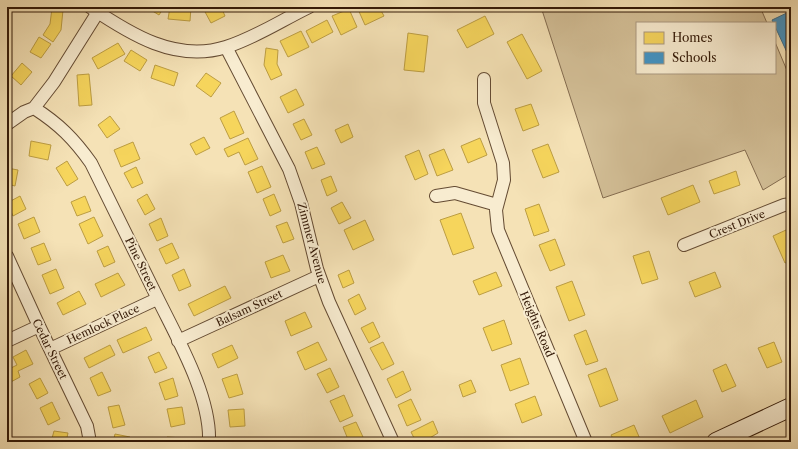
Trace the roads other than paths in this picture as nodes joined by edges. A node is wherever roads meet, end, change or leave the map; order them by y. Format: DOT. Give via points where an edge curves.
graph roads {
  1 [pos="309,7"];
  2 [pos="94,9"];
  3 [pos="226,47"];
  4 [pos="484,79"];
  5 [pos="34,108"];
  6 [pos="7,124"];
  7 [pos="436,196"];
  8 [pos="791,204"];
  9 [pos="497,205"];
  10 [pos="684,245"];
  11 [pos="7,256"];
  12 [pos="320,276"];
  13 [pos="158,299"];
  14 [pos="39,326"];
  15 [pos="7,341"];
  16 [pos="178,341"];
  17 [pos="50,348"];
  18 [pos="791,406"];
  19 [pos="90,442"];
  20 [pos="209,442"];
  21 [pos="393,442"];
  22 [pos="586,442"];
  23 [pos="716,442"];
  1 -- 3 [label="street"];
  2 -- 3 [label="street" via="146,41 167,48 197,52"];
  2 -- 5 [label="street" via="54,82"];
  3 -- 12 [label="street, Zimmer Avenue" via="289,169 301,203"];
  4 -- 9 [label="street, Heights Road" via="484,103 502,163 504,180"];
  5 -- 6 [label="street"];
  5 -- 13 [label="street, Pine Street" via="54,121 75,141 91,164"];
  7 -- 9 [label="street" via="455,193"];
  8 -- 10 [label="street, Crest Drive"];
  9 -- 22 [label="street, Heights Road" via="498,230"];
  11 -- 14 [label="street, Cedar Street"];
  12 -- 16 [label="street, Balsam Street"];
  12 -- 21 [label="street, Zimmer Avenue" via="341,332"];
  13 -- 16 [label="street, Pine Street"];
  13 -- 17 [label="street, Hemlock Place"];
  14 -- 15 [label="street"];
  14 -- 17 [label="street, Cedar Street"];
  16 -- 20 [label="street, Pine Street" via="207,415"];
  17 -- 19 [label="street, Cedar Street" via="87,426"];
  18 -- 23 [label="main road"];
}
